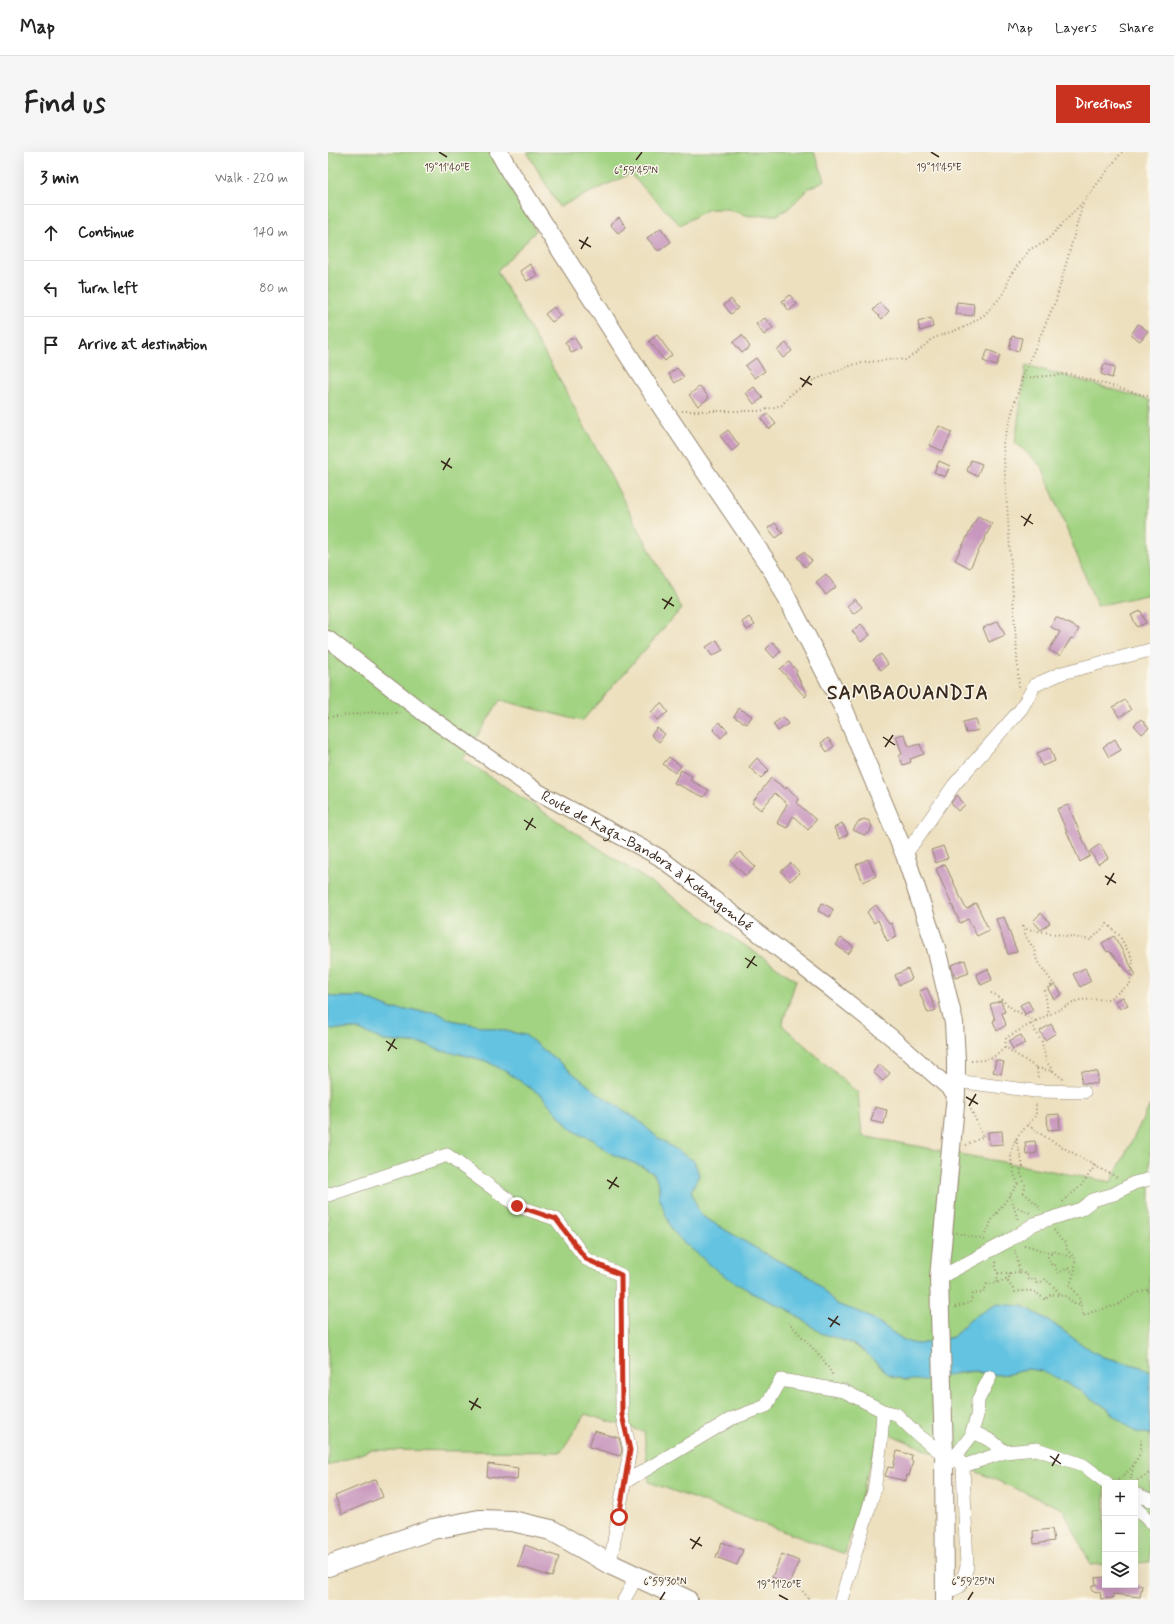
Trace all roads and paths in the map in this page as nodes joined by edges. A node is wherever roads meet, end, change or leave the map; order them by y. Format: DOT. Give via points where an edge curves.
graph roads {
  1 [pos="499,152"];
  2 [pos="1122,152"];
  3 [pos="1083,202"];
  4 [pos="1022,378"];
  5 [pos="1150,396"];
  6 [pos="665,412"];
  7 [pos="328,639"];
  8 [pos="1150,650"];
  9 [pos="1021,709"];
  10 [pos="425,714"];
  11 [pos="328,717"];
  12 [pos="905,855"];
  13 [pos="991,993"];
  14 [pos="1048,1015"];
  15 [pos="1036,1021"];
  16 [pos="1031,1024"];
  17 [pos="1005,1047"];
  18 [pos="956,1060"];
  19 [pos="1036,1068"];
  20 [pos="1053,1071"];
  21 [pos="955,1087"];
  22 [pos="1034,1091"];
  23 [pos="1079,1092"];
  24 [pos="1027,1124"];
  25 [pos="951,1152"];
  26 [pos="1095,1166"];
  27 [pos="1150,1179"];
  28 [pos="1134,1183"];
  29 [pos="328,1195"];
  30 [pos="1014,1206"];
  31 [pos="1053,1219"];
  32 [pos="1038,1223"];
  33 [pos="944,1229"];
  34 [pos="982,1239"];
  35 [pos="1007,1243"];
  36 [pos="1054,1251"];
  37 [pos="1075,1258"];
  38 [pos="1020,1272"];
  39 [pos="998,1273"];
  40 [pos="1010,1273"];
  41 [pos="1074,1274"];
  42 [pos="939,1278"];
  43 [pos="1008,1282"];
  44 [pos="997,1284"];
  45 [pos="1150,1289"];
  46 [pos="1060,1295"];
  47 [pos="1080,1304"];
  48 [pos="1080,1307"];
  49 [pos="940,1311"];
  50 [pos="788,1322"];
  51 [pos="990,1377"];
  52 [pos="844,1391"];
  53 [pos="883,1411"];
  54 [pos="972,1431"];
  55 [pos="1141,1440"];
  56 [pos="1005,1452"];
  57 [pos="952,1462"];
  58 [pos="1134,1462"];
  59 [pos="1150,1473"];
  60 [pos="1103,1480"];
  61 [pos="1119,1480"];
  62 [pos="1131,1480"];
  63 [pos="1136,1480"];
  64 [pos="625,1482"];
  65 [pos="1138,1495"];
  66 [pos="1150,1500"];
  67 [pos="1138,1510"];
  68 [pos="1150,1522"];
  69 [pos="610,1564"];
  70 [pos="328,1566"];
  71 [pos="637,1576"];
  72 [pos="800,1588"];
  73 [pos="945,1597"];
  74 [pos="624,1600"];
  75 [pos="687,1600"];
  76 [pos="810,1600"];
  77 [pos="841,1600"];
  1 -- 6 [label="main road"];
  2 -- 3 [label="path"];
  3 -- 4 [label="path" via="1056,300"];
  3 -- 6 [label="path" via="1044,243 1030,249 1009,277 1006,289 984,315 965,327 932,339 905,360 856,364 809,382 790,395 782,405 760,411"];
  4 -- 5 [label="path" via="1070,374"];
  4 -- 9 [label="path" via="1003,444"];
  6 -- 12 [label="main road" via="774,572 843,707"];
  7 -- 10 [label="street, Route de Kaga-Bandora à Kotangombé"];
  8 -- 9 [label="street" via="1062,673 1035,685"];
  9 -- 12 [label="street" via="954,785"];
  10 -- 11 [label="path" via="374,712"];
  10 -- 21 [label="street, Route de Kaga-Bandora à Kotangombé" via="538,792 659,857"];
  12 -- 18 [label="main road" via="936,948 954,1023"];
  13 -- 15 [label="path" via="1014,1010"];
  14 -- 14 [label="path" via="1079,1000 1109,999 1130,984 1132,960 1118,935 1107,924 1090,940 1027,929 1022,925 1037,961 1053,984 1045,990"];
  14 -- 15 [label="path"];
  15 -- 16 [label="path"];
  16 -- 17 [label="path" via="1006,1038"];
  16 -- 20 [label="path" via="1042,1042 1046,1061"];
  17 -- 18 [label="path" via="996,1056 983,1060"];
  17 -- 19 [label="path"];
  18 -- 21 [label="main road"];
  19 -- 20 [label="path"];
  19 -- 22 [label="path" via="1038,1078"];
  20 -- 23 [label="path"];
  21 -- 22 [label="street"];
  21 -- 25 [label="main road"];
  21 -- 25 [label="path" via="972,1111 983,1137"];
  22 -- 23 [label="street"];
  22 -- 24 [label="path" via="1036,1116"];
  24 -- 26 [label="path" via="1044,1137"];
  24 -- 34 [label="path" via="1015,1138 1011,1149 1012,1170 1018,1184 991,1221"];
  25 -- 33 [label="main road"];
  26 -- 28 [label="path"];
  26 -- 31 [label="path" via="1080,1187 1065,1199"];
  27 -- 28 [label="street"];
  28 -- 31 [label="street" via="1114,1194 1093,1200 1081,1209"];
  29 -- 64 [label="street" via="447,1155 517,1206 556,1219 586,1259 621,1275 622,1415 630,1450"];
  30 -- 32 [label="path" via="1028,1211"];
  31 -- 32 [label="street"];
  32 -- 35 [label="street"];
  33 -- 34 [label="path"];
  33 -- 42 [label="main road"];
  34 -- 35 [label="path"];
  35 -- 36 [label="path" via="1029,1246 1044,1252"];
  35 -- 38 [label="path"];
  35 -- 39 [label="path" via="995,1264"];
  35 -- 42 [label="street"];
  36 -- 37 [label="path"];
  36 -- 41 [label="path" via="1048,1258 1050,1264 1055,1265 1058,1273 1068,1268"];
  38 -- 40 [label="path"];
  38 -- 46 [label="path" via="1026,1274 1028,1280 1035,1279 1037,1285 1045,1279"];
  39 -- 40 [label="path"];
  39 -- 44 [label="path"];
  40 -- 43 [label="path"];
  42 -- 49 [label="main road"];
  43 -- 44 [label="path" via="1006,1279"];
  43 -- 46 [label="path" via="1015,1292 1037,1292 1044,1300 1051,1294"];
  44 -- 49 [label="path" via="987,1284 983,1294 973,1294 970,1303"];
  45 -- 48 [label="path" via="1134,1294 1118,1305 1083,1316"];
  46 -- 47 [label="path" via="1075,1304"];
  49 -- 57 [label="main road" via="943,1387"];
  50 -- 52 [label="path" via="823,1359"];
  51 -- 54 [label="street" via="978,1400 977,1416"];
  52 -- 53 [label="street"];
  52 -- 64 [label="street" via="781,1380 766,1406 731,1419"];
  53 -- 57 [label="street" via="896,1414"];
  53 -- 77 [label="street" via="874,1491"];
  54 -- 56 [label="street"];
  54 -- 57 [label="street"];
  55 -- 58 [label="path" via="1141,1450"];
  56 -- 57 [label="street"];
  56 -- 60 [label="street" via="1037,1449 1083,1465"];
  57 -- 73 [label="main road"];
  58 -- 61 [label="path" via="1125,1476"];
  58 -- 62 [label="path"];
  59 -- 63 [label="path"];
  64 -- 69 [label="street"];
  65 -- 66 [label="street"];
  67 -- 68 [label="street"];
  69 -- 70 [label="main road" via="551,1530 512,1521 479,1520 433,1529"];
  69 -- 71 [label="main road"];
  71 -- 74 [label="street"];
  71 -- 75 [label="main road"];
  72 -- 76 [label="path"];
}
